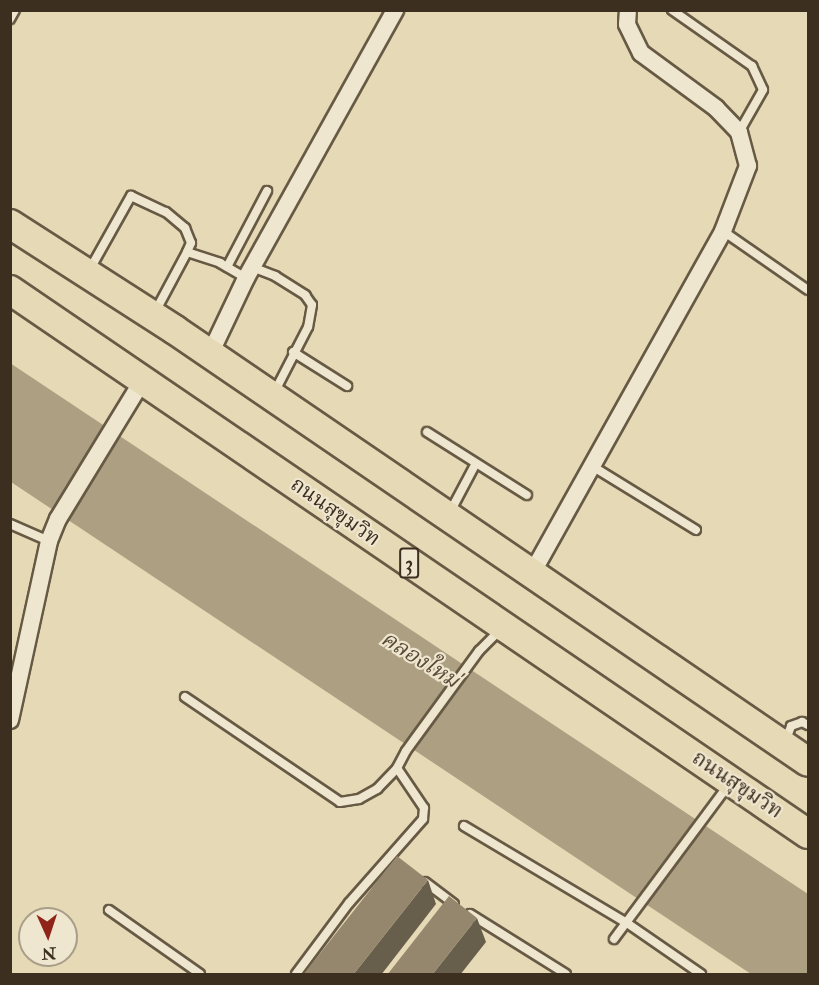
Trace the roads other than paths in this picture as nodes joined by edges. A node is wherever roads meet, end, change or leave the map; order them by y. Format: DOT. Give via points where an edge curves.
graph roads {
  1 [pos="15,10"];
  2 [pos="394,10"];
  3 [pos="628,10"];
  4 [pos="672,10"];
  5 [pos="10,19"];
  6 [pos="739,132"];
  7 [pos="267,191"];
  8 [pos="10,224"];
  9 [pos="723,231"];
  10 [pos="187,252"];
  11 [pos="226,267"];
  12 [pos="249,272"];
  13 [pos="87,275"];
  14 [pos="10,290"];
  15 [pos="808,290"];
  16 [pos="152,318"];
  17 [pos="293,352"];
  18 [pos="209,356"];
  19 [pos="143,380"];
  20 [pos="347,387"];
  21 [pos="271,398"];
  22 [pos="427,432"];
  23 [pos="476,464"];
  24 [pos="592,466"];
  25 [pos="527,495"];
  26 [pos="447,518"];
  27 [pos="10,524"];
  28 [pos="696,530"];
  29 [pos="49,541"];
  30 [pos="531,575"];
  31 [pos="502,628"];
  32 [pos="185,697"];
  33 [pos="10,720"];
  34 [pos="808,725"];
  35 [pos="785,745"];
  36 [pos="808,762"];
  37 [pos="397,768"];
  38 [pos="731,781"];
  39 [pos="464,826"];
  40 [pos="808,834"];
  41 [pos="425,882"];
  42 [pos="456,905"];
  43 [pos="109,910"];
  44 [pos="449,914"];
  45 [pos="627,923"];
  46 [pos="614,939"];
  47 [pos="200,975"];
  48 [pos="296,975"];
  49 [pos="566,975"];
  50 [pos="701,975"];
  1 -- 5 [label="lane"];
  2 -- 12 [label="street"];
  3 -- 6 [label="street" via="627,24 641,53 716,108"];
  4 -- 6 [label="lane" via="752,66 763,90"];
  6 -- 9 [label="street" via="748,166"];
  7 -- 11 [label="lane"];
  8 -- 13 [label="highway"];
  9 -- 15 [label="lane"];
  9 -- 24 [label="street"];
  10 -- 11 [label="lane"];
  10 -- 13 [label="lane" via="191,243 185,228 166,212 130,196"];
  10 -- 16 [label="lane"];
  11 -- 12 [label="lane"];
  12 -- 17 [label="lane" via="275,276 305,295 312,305 308,327"];
  12 -- 18 [label="street"];
  13 -- 16 [label="highway"];
  14 -- 19 [label="highway, ถนนสุขุมวิท / 3"];
  16 -- 18 [label="highway"];
  17 -- 20 [label="lane"];
  17 -- 21 [label="lane"];
  18 -- 21 [label="highway"];
  19 -- 29 [label="street" via="58,519"];
  19 -- 31 [label="highway, ถนนสุขุมวิท / 3"];
  21 -- 26 [label="highway"];
  22 -- 23 [label="lane"];
  23 -- 25 [label="lane"];
  23 -- 26 [label="lane"];
  24 -- 28 [label="lane"];
  24 -- 30 [label="street"];
  26 -- 30 [label="highway"];
  27 -- 29 [label="lane"];
  29 -- 33 [label="street"];
  30 -- 35 [label="highway"];
  31 -- 37 [label="lane" via="479,651"];
  31 -- 38 [label="highway, ถนนสุขุมวิท / 3"];
  32 -- 37 [label="lane" via="340,802 359,799 377,789"];
  34 -- 35 [label="lane" via="802,722 792,726"];
  35 -- 36 [label="highway"];
  37 -- 48 [label="lane" via="424,808 423,819 349,903"];
  38 -- 40 [label="highway, ถนนสุขุมวิท / 3"];
  38 -- 45 [label="lane"];
  39 -- 45 [label="lane"];
  41 -- 42 [label="lane"];
  42 -- 44 [label="lane"];
  42 -- 49 [label="lane"];
  43 -- 47 [label="lane"];
  45 -- 46 [label="lane"];
  45 -- 50 [label="lane"];
}
